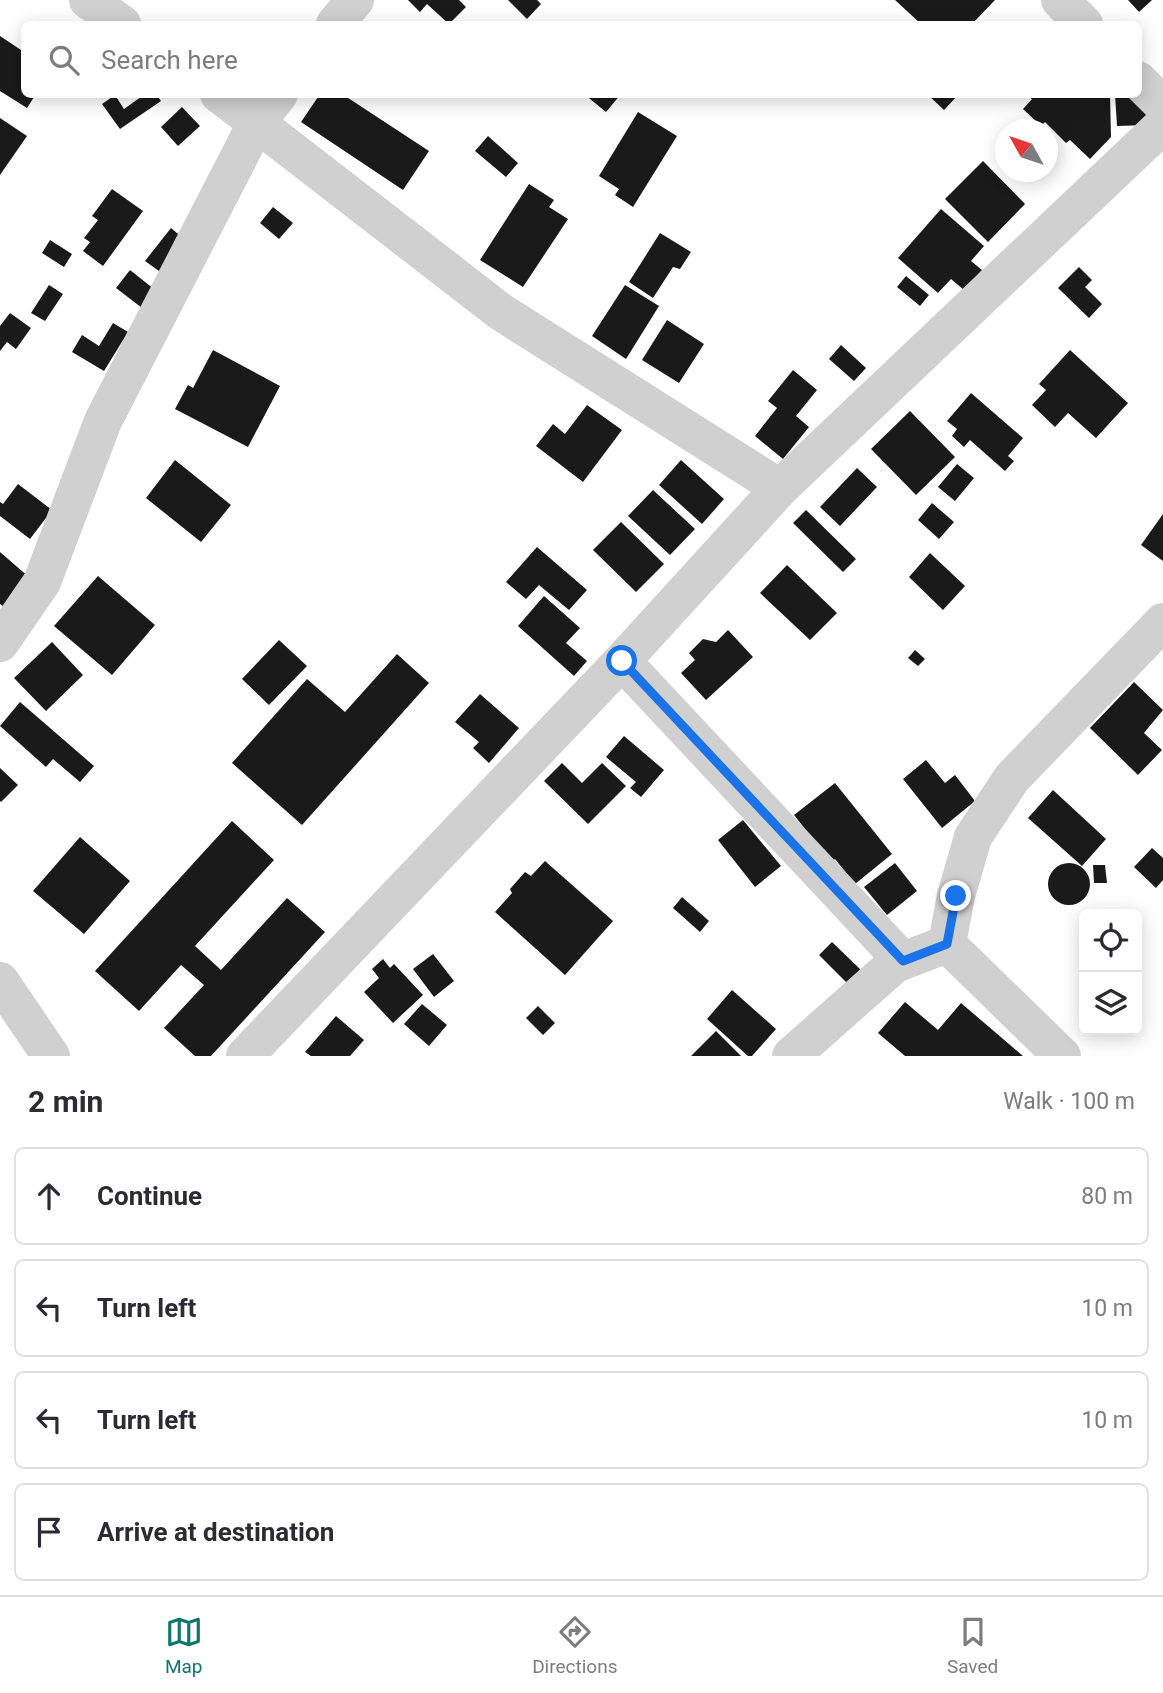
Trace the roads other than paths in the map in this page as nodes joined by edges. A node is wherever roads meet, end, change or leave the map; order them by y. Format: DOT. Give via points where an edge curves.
graph roads {
  1 [pos="88,0"];
  2 [pos="355,0"];
  3 [pos="1060,0"];
  4 [pos="118,21"];
  5 [pos="338,21"];
  6 [pos="1081,21"];
  7 [pos="1142,83"];
  8 [pos="233,98"];
  9 [pos="1163,105"];
  10 [pos="268,108"];
  11 [pos="1163,125"];
  12 [pos="780,488"];
  13 [pos="1163,622"];
  14 [pos="0,643"];
  15 [pos="622,661"];
  16 [pos="947,944"];
  17 [pos="903,961"];
  18 [pos="0,981"];
  19 [pos="51,1056"];
  20 [pos="246,1056"];
  21 [pos="791,1056"];
  22 [pos="1062,1056"];
  1 -- 4 [label="street"];
  2 -- 5 [label="street"];
  3 -- 6 [label="street"];
  7 -- 9 [label="street"];
  8 -- 10 [label="street"];
  10 -- 12 [label="street" via="501,312"];
  10 -- 14 [label="street" via="103,421 42,582"];
  11 -- 12 [label="street"];
  12 -- 15 [label="street"];
  13 -- 16 [label="street" via="1012,778 973,837"];
  15 -- 17 [label="street"];
  15 -- 20 [label="street"];
  16 -- 17 [label="street"];
  16 -- 22 [label="street"];
  17 -- 21 [label="street"];
  18 -- 19 [label="street"];
}
